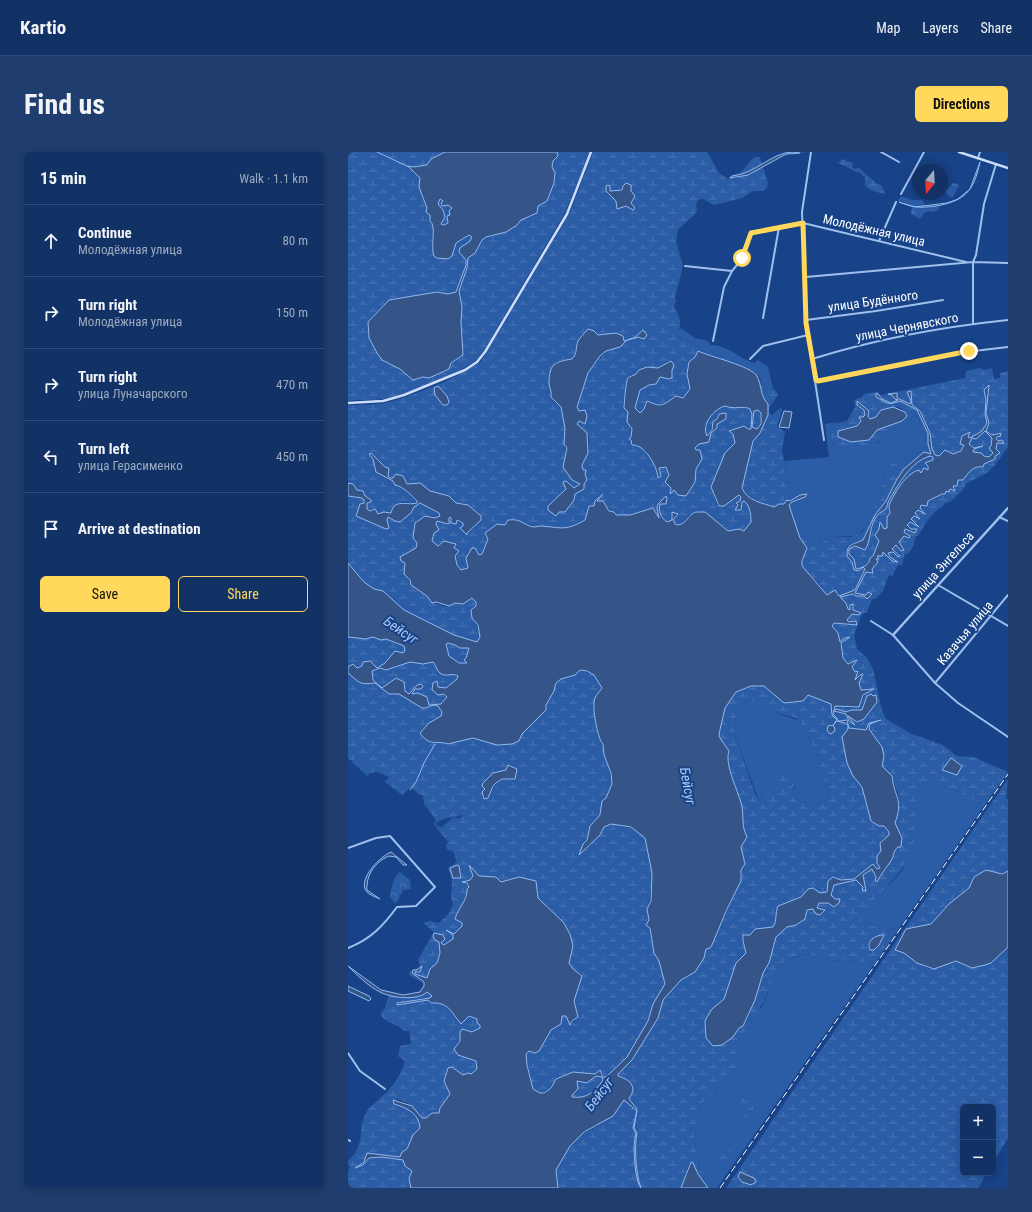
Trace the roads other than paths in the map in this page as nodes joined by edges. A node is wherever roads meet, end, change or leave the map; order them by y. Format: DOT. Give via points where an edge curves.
graph roads {
  1 [pos="591,152"];
  2 [pos="811,152"];
  3 [pos="881,152"];
  4 [pos="924,152"];
  5 [pos="960,152"];
  6 [pos="980,152"];
  7 [pos="978,158"];
  8 [pos="899,162"];
  9 [pos="996,164"];
  10 [pos="1008,168"];
  11 [pos="901,194"];
  12 [pos="896,202"];
  13 [pos="803,223"];
  14 [pos="779,227"];
  15 [pos="879,242"];
  16 [pos="966,262"];
  17 [pos="973,262"];
  18 [pos="1008,263"];
  19 [pos="685,266"];
  20 [pos="732,271"];
  21 [pos="806,277"];
  22 [pos="943,300"];
  23 [pos="763,318"];
  24 [pos="806,320"];
  25 [pos="1008,320"];
  26 [pos="973,323"];
  27 [pos="808,335"];
  28 [pos="713,341"];
  29 [pos="1008,347"];
  30 [pos="750,359"];
  31 [pos="812,359"];
  32 [pos="816,380"];
  33 [pos="348,403"];
  34 [pos="824,440"];
  35 [pos="1008,508"];
  36 [pos="999,517"];
  37 [pos="1008,521"];
  38 [pos="937,585"];
  39 [pos="1008,596"];
  40 [pos="991,616"];
  41 [pos="871,621"];
  42 [pos="1008,626"];
  43 [pos="893,635"];
  44 [pos="935,683"];
  45 [pos="1008,737"];
  46 [pos="348,848"];
  47 [pos="348,948"];
  48 [pos="348,1053"];
  49 [pos="385,1089"];
  1 -- 33 [label="main road" via="567,214 477,362 465,370 393,399"];
  2 -- 13 [label="street" via="802,208"];
  3 -- 8 [label="street"];
  4 -- 11 [label="street"];
  5 -- 7 [label="main road"];
  6 -- 7 [label="street"];
  7 -- 9 [label="main road"];
  9 -- 10 [label="main road"];
  9 -- 17 [label="street" via="984,204"];
  12 -- 15 [label="street"];
  13 -- 14 [label="street, Молодёжная улица"];
  13 -- 15 [label="street, Молодёжная улица"];
  13 -- 21 [label="street"];
  14 -- 20 [label="street, Молодёжная улица" via="751,233 741,260"];
  14 -- 23 [label="street"];
  15 -- 16 [label="street, Молодёжная улица"];
  16 -- 17 [label="street"];
  16 -- 21 [label="street"];
  17 -- 18 [label="street"];
  17 -- 26 [label="street"];
  19 -- 20 [label="street"];
  20 -- 28 [label="street, Молодёжная улица" via="724,286"];
  21 -- 24 [label="street"];
  22 -- 24 [label="street, улица Будённого"];
  24 -- 27 [label="street"];
  25 -- 26 [label="street, улица Чернявского"];
  26 -- 31 [label="street, улица Чернявского" via="869,342"];
  27 -- 30 [label="street" via="763,346"];
  27 -- 31 [label="street"];
  29 -- 32 [label="street" via="963,351"];
  31 -- 32 [label="street"];
  32 -- 34 [label="street"];
  35 -- 36 [label="street, улица Энгельса"];
  36 -- 37 [label="street"];
  36 -- 38 [label="street, улица Энгельса"];
  38 -- 40 [label="street"];
  38 -- 43 [label="street, улица Энгельса"];
  39 -- 40 [label="street, Казачья улица"];
  40 -- 42 [label="street"];
  40 -- 44 [label="street, Казачья улица"];
  41 -- 43 [label="street"];
  43 -- 44 [label="street"];
  44 -- 45 [label="street" via="965,709"];
  46 -- 47 [label="street" via="390,836 435,887 416,906 397,907 378,930"];
  48 -- 49 [label="street" via="362,1073"];
}
